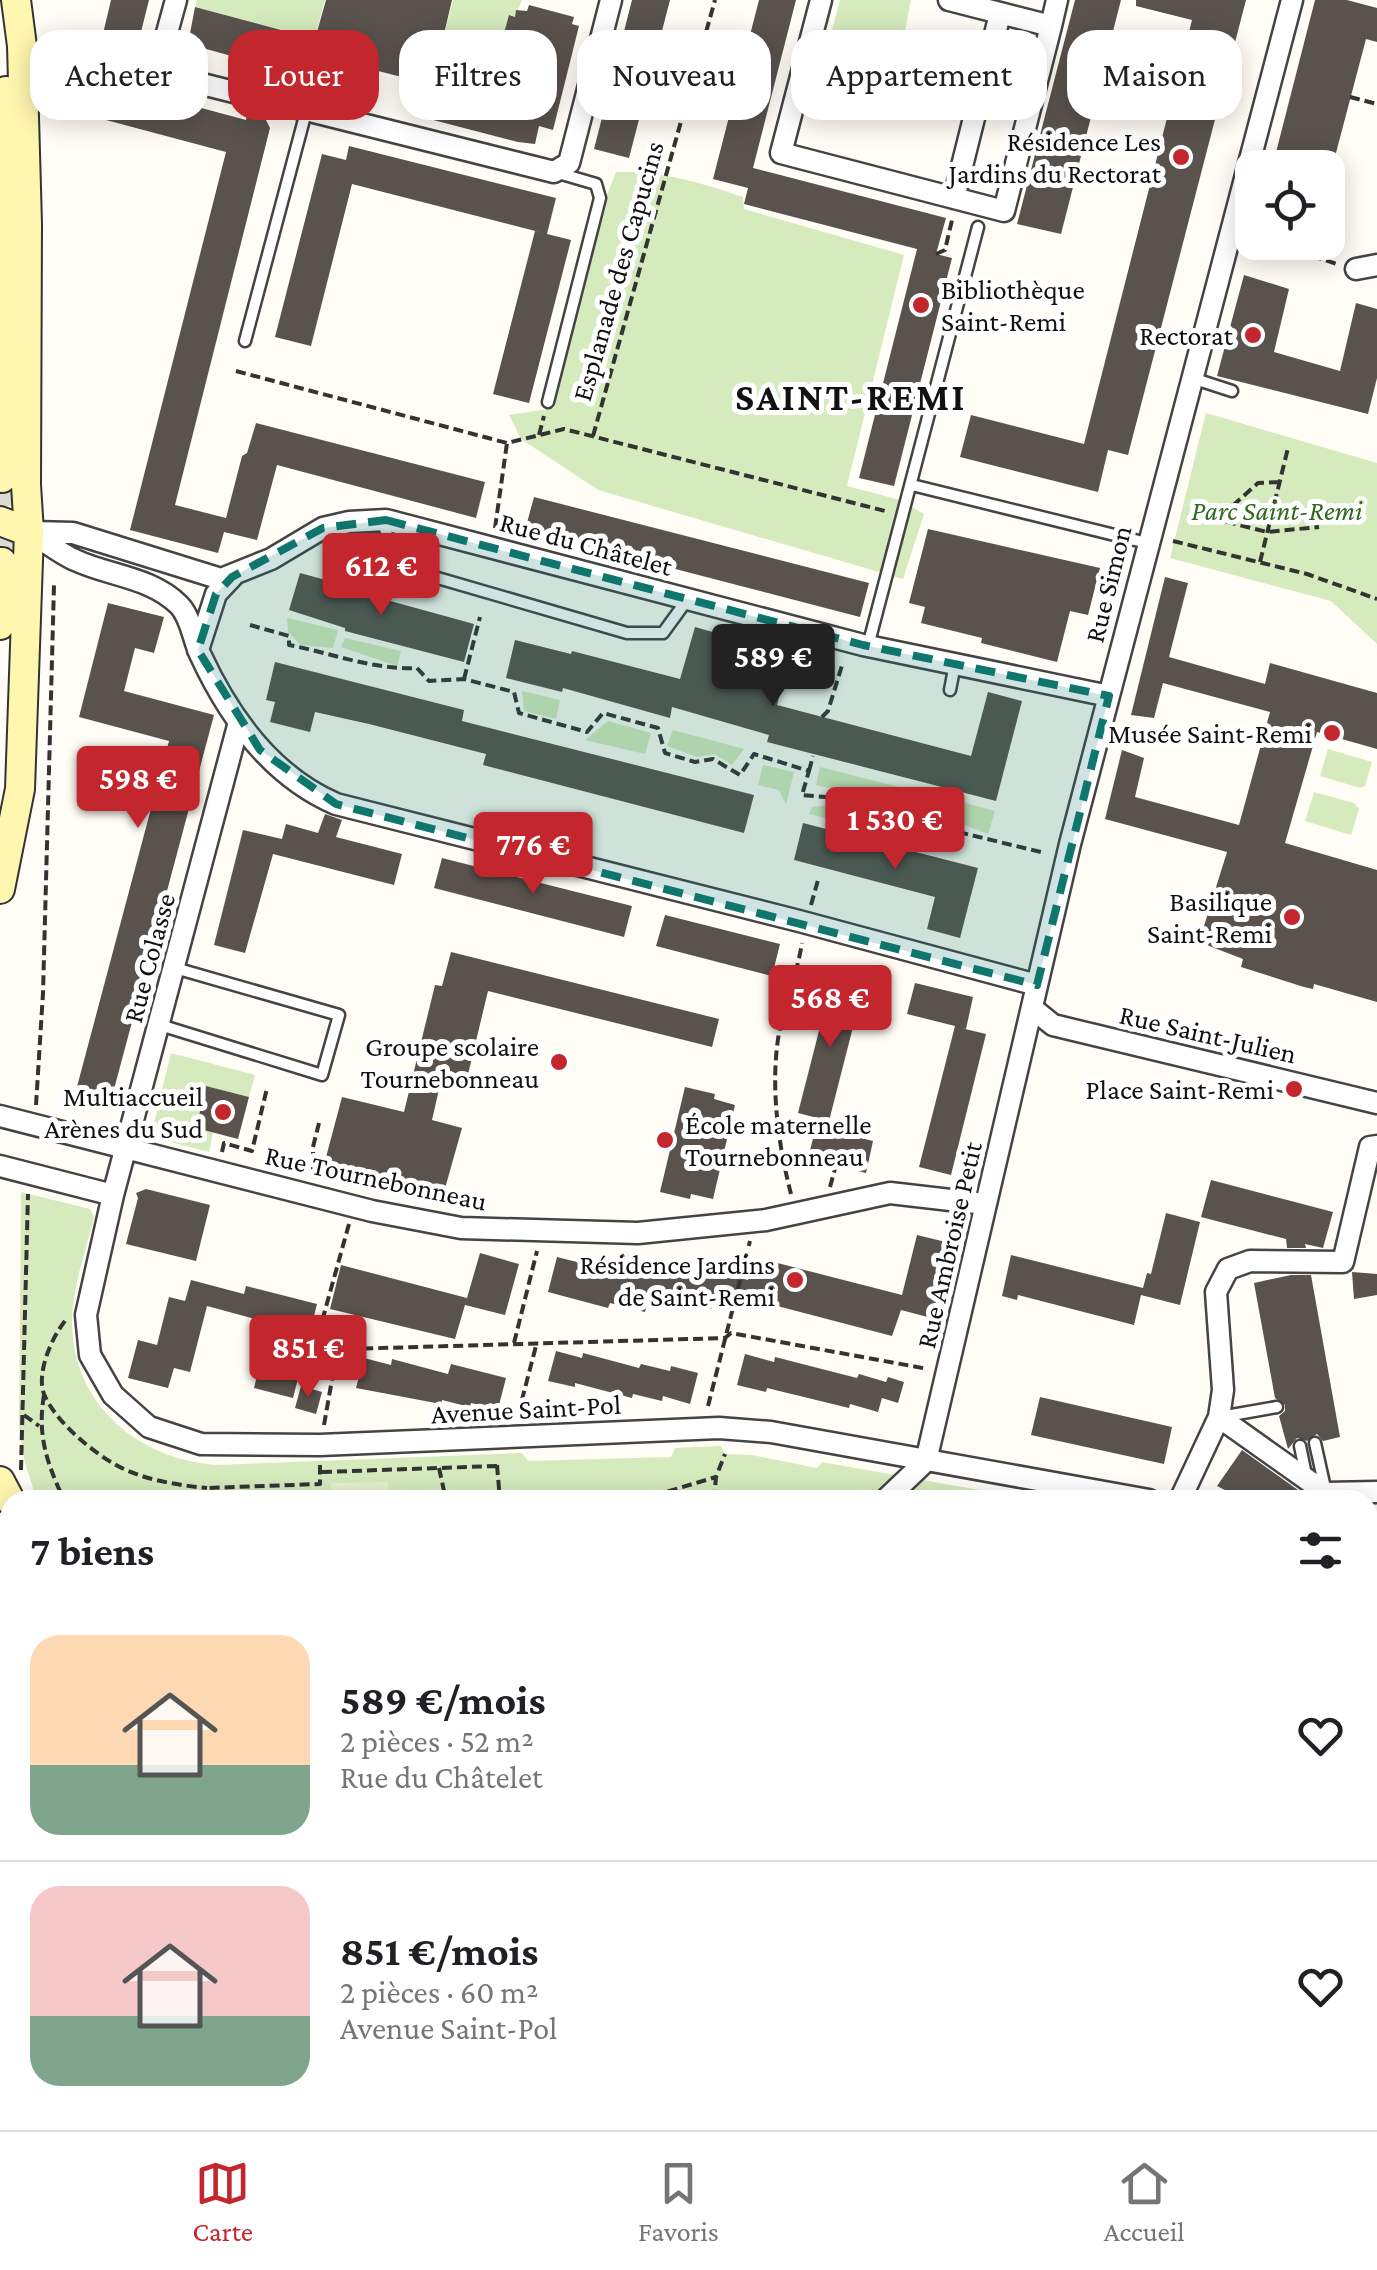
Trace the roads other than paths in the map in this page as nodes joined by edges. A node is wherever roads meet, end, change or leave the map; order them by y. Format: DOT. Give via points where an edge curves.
graph roads {
  1 [pos="6,0"];
  2 [pos="16,0"];
  3 [pos="176,0"];
  4 [pos="611,0"];
  5 [pos="820,0"];
  6 [pos="949,0"];
  7 [pos="1057,0"];
  8 [pos="1292,0"];
  9 [pos="1000,14"];
  10 [pos="1051,26"];
  11 [pos="228,91"];
  12 [pos="304,120"];
  13 [pos="339,120"];
  14 [pos="554,172"];
  15 [pos="953,208"];
  16 [pos="978,227"];
  17 [pos="245,341"];
  18 [pos="1191,377"];
  19 [pos="1232,390"];
  20 [pos="548,402"];
  21 [pos="2,478"];
  22 [pos="912,485"];
  23 [pos="382,520"];
  24 [pos="0,521"];
  25 [pos="29,532"];
  26 [pos="1148,538"];
  27 [pos="2,562"];
  28 [pos="222,577"];
  29 [pos="688,599"];
  30 [pos="0,625"];
  31 [pos="860,647"];
  32 [pos="198,650"];
  33 [pos="955,664"];
  34 [pos="950,690"];
  35 [pos="1109,696"];
  36 [pos="239,722"];
  37 [pos="1066,861"];
  38 [pos="0,888"];
  39 [pos="175,968"];
  40 [pos="1037,986"];
  41 [pos="1032,1008"];
  42 [pos="160,1026"];
  43 [pos="1377,1103"];
  44 [pos="0,1116"];
  45 [pos="1377,1146"];
  46 [pos="127,1149"];
  47 [pos="0,1166"];
  48 [pos="113,1195"];
  49 [pos="985,1204"];
  50 [pos="1277,1406"];
  51 [pos="1219,1417"];
  52 [pos="1315,1443"];
  53 [pos="1300,1446"];
  54 [pos="926,1461"];
  55 [pos="1308,1480"];
  56 [pos="896,1490"];
  57 [pos="1092,1490"];
  58 [pos="1185,1490"];
  59 [pos="1321,1490"];
  60 [pos="1325,1490"];
  1 -- 21 [label="street"];
  2 -- 25 [label="street" via="27,224"];
  3 -- 11 [label="street" via="162,52 170,76"];
  4 -- 14 [label="street" via="569,163"];
  5 -- 15 [label="street" via="781,153"];
  6 -- 9 [label="street"];
  7 -- 10 [label="street"];
  8 -- 18 [label="street, Rue Simon"];
  9 -- 10 [label="street"];
  9 -- 15 [label="street"];
  10 -- 15 [label="street" via="1004,211"];
  12 -- 17 [label="lane"];
  13 -- 14 [label="street"];
  14 -- 20 [label="lane" via="596,184 600,198"];
  16 -- 22 [label="lane"];
  18 -- 19 [label="lane"];
  18 -- 26 [label="street, Rue Simon"];
  22 -- 26 [label="lane"];
  22 -- 31 [label="lane"];
  23 -- 28 [label="street, Rue du Châtelet" via="323,528"];
  23 -- 29 [label="street, Rue du Châtelet"];
  23 -- 29 [label="lane" via="392,550 417,572 627,633 662,634"];
  24 -- 25 [label="street"];
  25 -- 28 [label="street" via="73,533"];
  25 -- 32 [label="street" via="74,560 158,589 182,607"];
  25 -- 38 [label="street" via="20,789"];
  26 -- 35 [label="street, Rue Simon"];
  27 -- 30 [label="street"];
  28 -- 32 [label="street"];
  29 -- 31 [label="street, Rue du Châtelet"];
  31 -- 33 [label="street, Rue du Châtelet"];
  32 -- 36 [label="street"];
  33 -- 34 [label="lane"];
  33 -- 35 [label="street, Rue du Châtelet"];
  35 -- 37 [label="street, Rue Simon"];
  36 -- 39 [label="street, Rue Colasse"];
  36 -- 40 [label="street" via="276,765 336,804"];
  37 -- 40 [label="street, Rue Ambroise Petit"];
  39 -- 42 [label="street, Rue Colasse"];
  39 -- 42 [label="lane" via="339,1016 322,1076"];
  40 -- 41 [label="street, Rue Ambroise Petit"];
  41 -- 43 [label="street, Rue Saint-Julien" via="1053,1026"];
  41 -- 49 [label="street, Rue Ambroise Petit"];
  42 -- 46 [label="street, Rue Colasse"];
  44 -- 46 [label="street, Rue Tournebonneau"];
  45 -- 51 [label="street" via="1370,1146 1343,1267 1250,1261 1228,1269 1216,1292"];
  46 -- 48 [label="street, Avenue Saint-Pol"];
  46 -- 49 [label="street, Rue Tournebonneau" via="461,1228 638,1233 754,1222 890,1193"];
  47 -- 48 [label="street"];
  48 -- 54 [label="street, Avenue Saint-Pol" via="86,1315 90,1355 112,1395 150,1428 201,1444 320,1446 702,1428 771,1432"];
  49 -- 54 [label="street, Rue Ambroise Petit"];
  50 -- 51 [label="lane"];
  51 -- 55 [label="street"];
  51 -- 58 [label="street"];
  52 -- 60 [label="lane"];
  53 -- 55 [label="lane"];
  54 -- 56 [label="street"];
  54 -- 57 [label="street, Avenue Saint-Pol"];
  55 -- 59 [label="street"];
}
